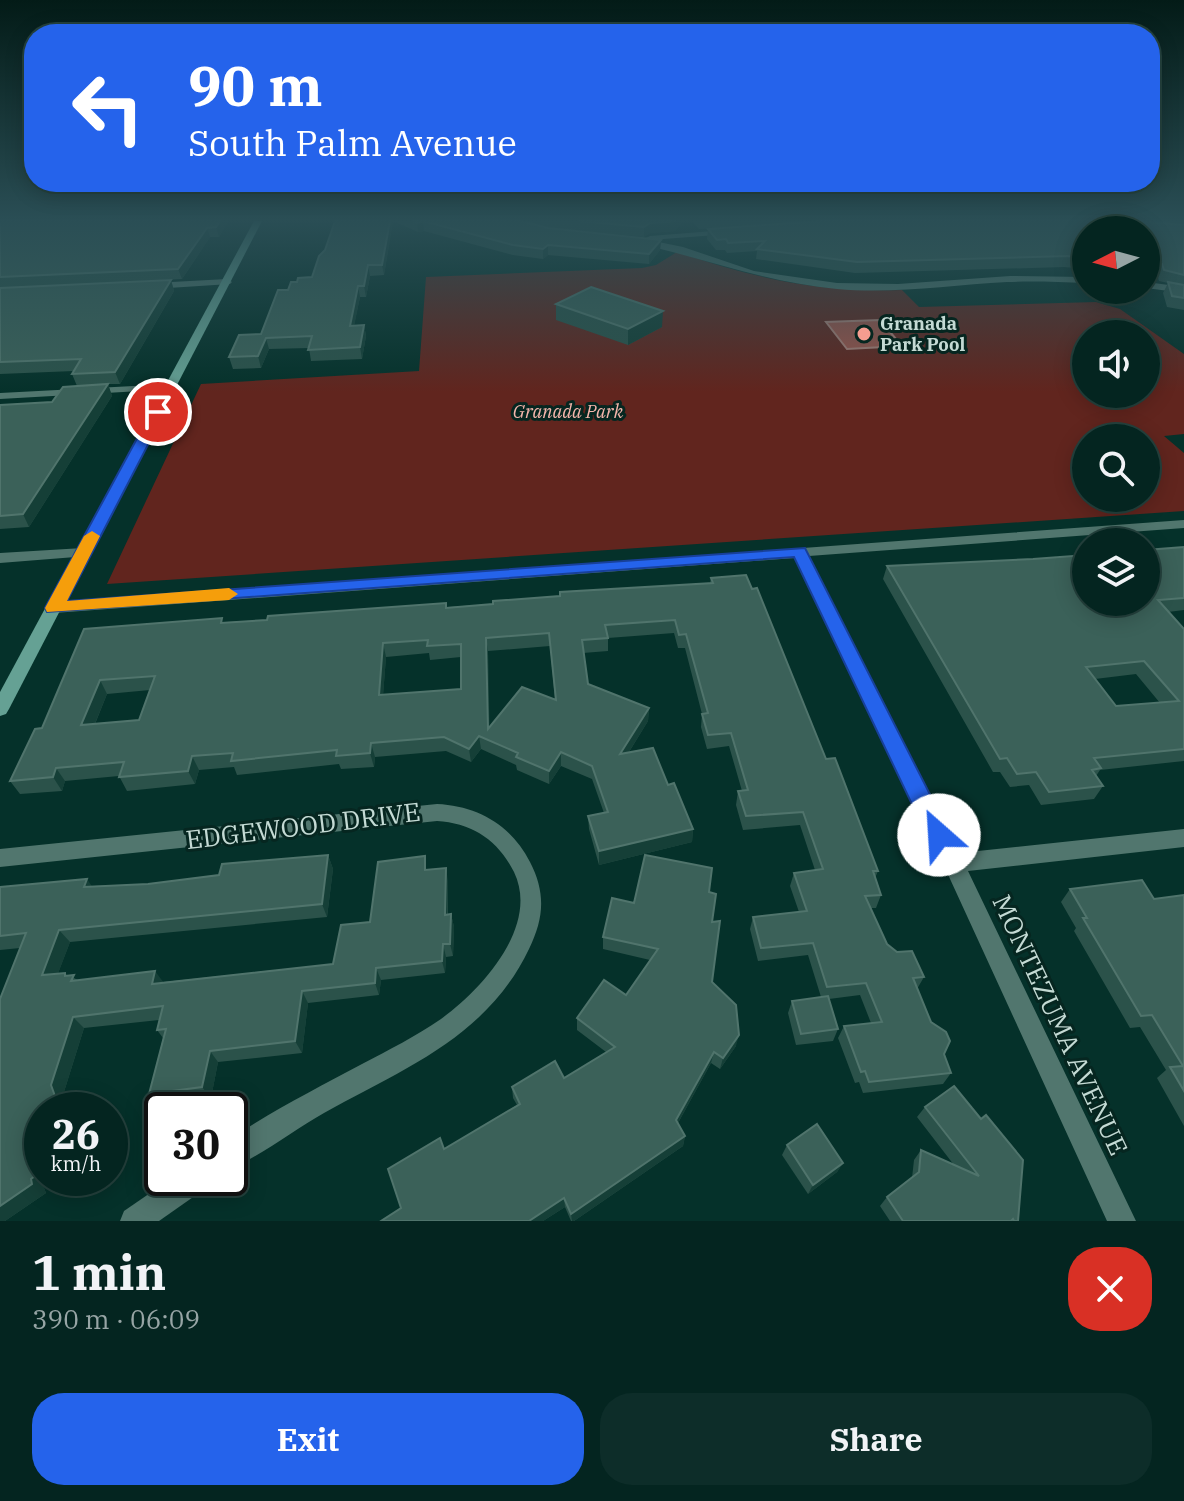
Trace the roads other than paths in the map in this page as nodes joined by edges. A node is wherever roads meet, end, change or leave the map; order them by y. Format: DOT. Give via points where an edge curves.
graph roads {
  1 [pos="229,278"];
  2 [pos="785,278"];
  3 [pos="1072,280"];
  4 [pos="227,282"];
  5 [pos="137,286"];
  6 [pos="1160,287"];
  7 [pos="1184,290"];
  8 [pos="172,387"];
  9 [pos="0,396"];
  10 [pos="1184,524"];
  11 [pos="799,551"];
  12 [pos="83,553"];
  13 [pos="0,558"];
  14 [pos="54,608"];
  15 [pos="0,709"];
  16 [pos="1184,838"];
  17 [pos="0,858"];
  18 [pos="953,863"];
  19 [pos="248,1143"];
  20 [pos="170,1196"];
  21 [pos="134,1221"];
  22 [pos="1122,1221"];
  1 -- 4 [label="street"];
  2 -- 3 [label="street" via="898,287"];
  4 -- 5 [label="street"];
  4 -- 8 [label="street"];
  6 -- 7 [label="street"];
  8 -- 9 [label="street"];
  8 -- 12 [label="street"];
  10 -- 11 [label="street"];
  11 -- 14 [label="street"];
  11 -- 18 [label="street, MONTEZUMA AVENUE"];
  12 -- 13 [label="street"];
  12 -- 14 [label="street"];
  14 -- 15 [label="street"];
  16 -- 18 [label="street"];
  17 -- 19 [label="street, EDGEWOOD DRIVE" via="434,810 469,817 521,860 532,893 525,933 505,973 473,1009 440,1036"];
  18 -- 22 [label="street, MONTEZUMA AVENUE"];
  20 -- 21 [label="street"];
}
